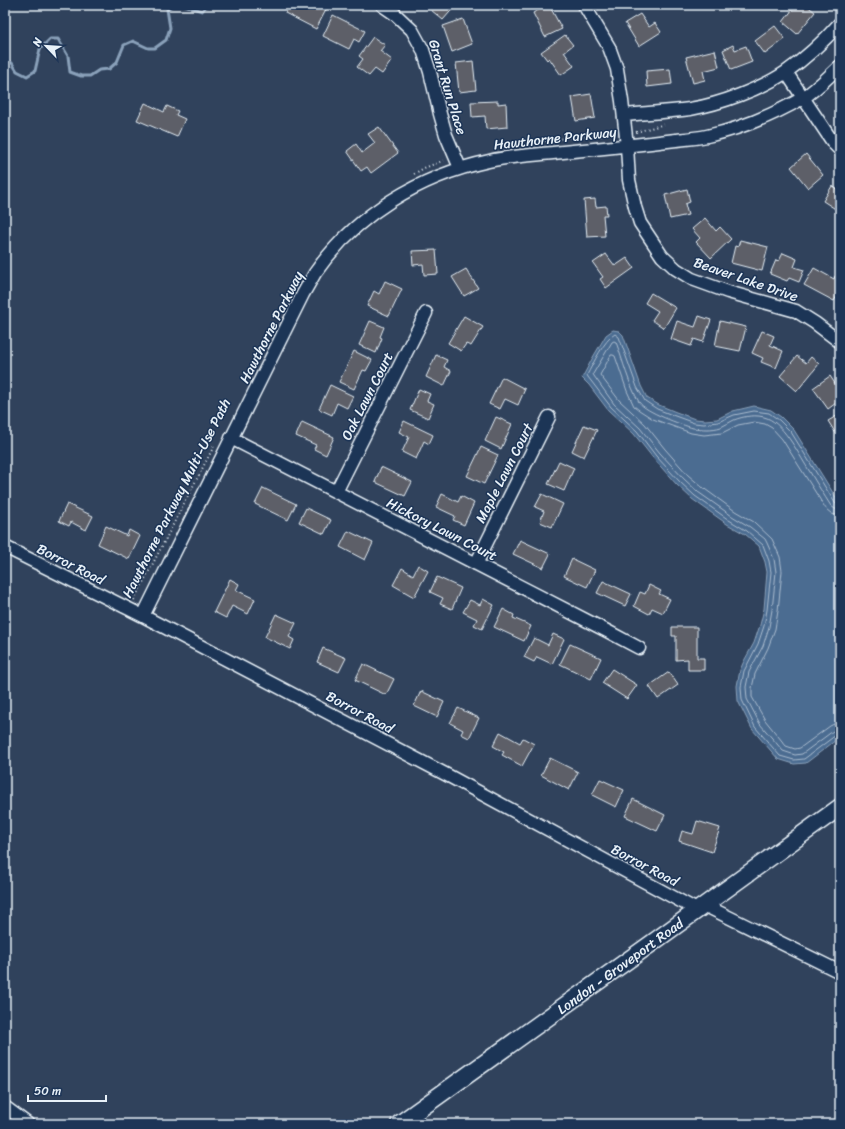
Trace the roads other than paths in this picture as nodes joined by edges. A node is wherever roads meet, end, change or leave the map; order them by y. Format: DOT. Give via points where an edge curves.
graph roads {
  1 [pos="382,5"];
  2 [pos="584,5"];
  3 [pos="840,23"];
  4 [pos="840,66"];
  5 [pos="786,72"];
  6 [pos="804,97"];
  7 [pos="624,115"];
  8 [pos="626,140"];
  9 [pos="840,150"];
  10 [pos="460,168"];
  11 [pos="426,314"];
  12 [pos="840,342"];
  13 [pos="549,417"];
  14 [pos="231,438"];
  15 [pos="336,492"];
  16 [pos="5,547"];
  17 [pos="476,564"];
  18 [pos="143,616"];
  19 [pos="639,648"];
  20 [pos="840,807"];
  21 [pos="701,908"];
  22 [pos="840,972"];
  23 [pos="5,1107"];
  24 [pos="28,1124"];
  25 [pos="399,1124"];
  1 -- 10 [label="street, Grant Run Place" via="412,30 423,50 446,136"];
  2 -- 7 [label="street, Beaver Lake Drive" via="609,47 617,69"];
  3 -- 5 [label="street" via="829,36"];
  4 -- 6 [label="street, Hawthorne Parkway"];
  5 -- 6 [label="street"];
  5 -- 7 [label="street" via="742,94 690,109"];
  6 -- 8 [label="street, Hawthorne Parkway" via="744,126 707,136"];
  6 -- 9 [label="street"];
  7 -- 8 [label="street, Beaver Lake Drive"];
  8 -- 10 [label="street, Hawthorne Parkway" via="490,160"];
  8 -- 12 [label="street, Beaver Lake Drive" via="629,180 640,224 662,256 692,279 796,311"];
  10 -- 14 [label="street, Hawthorne Parkway" via="437,176 388,202 351,231 328,257 303,294"];
  11 -- 15 [label="street, Oak Lawn Court"];
  13 -- 17 [label="street, Maple Lawn Court"];
  14 -- 15 [label="street, Hickory Lawn Court"];
  14 -- 18 [label="street, Hawthorne Parkway"];
  15 -- 17 [label="street, Hickory Lawn Court"];
  16 -- 18 [label="street, Borror Road"];
  17 -- 19 [label="street, Hickory Lawn Court"];
  18 -- 21 [label="street, Borror Road"];
  20 -- 21 [label="main road, London - Groveport Road"];
  21 -- 22 [label="street, Borror Road"];
  21 -- 25 [label="main road, London - Groveport Road"];
  23 -- 24 [label="street"];
}
